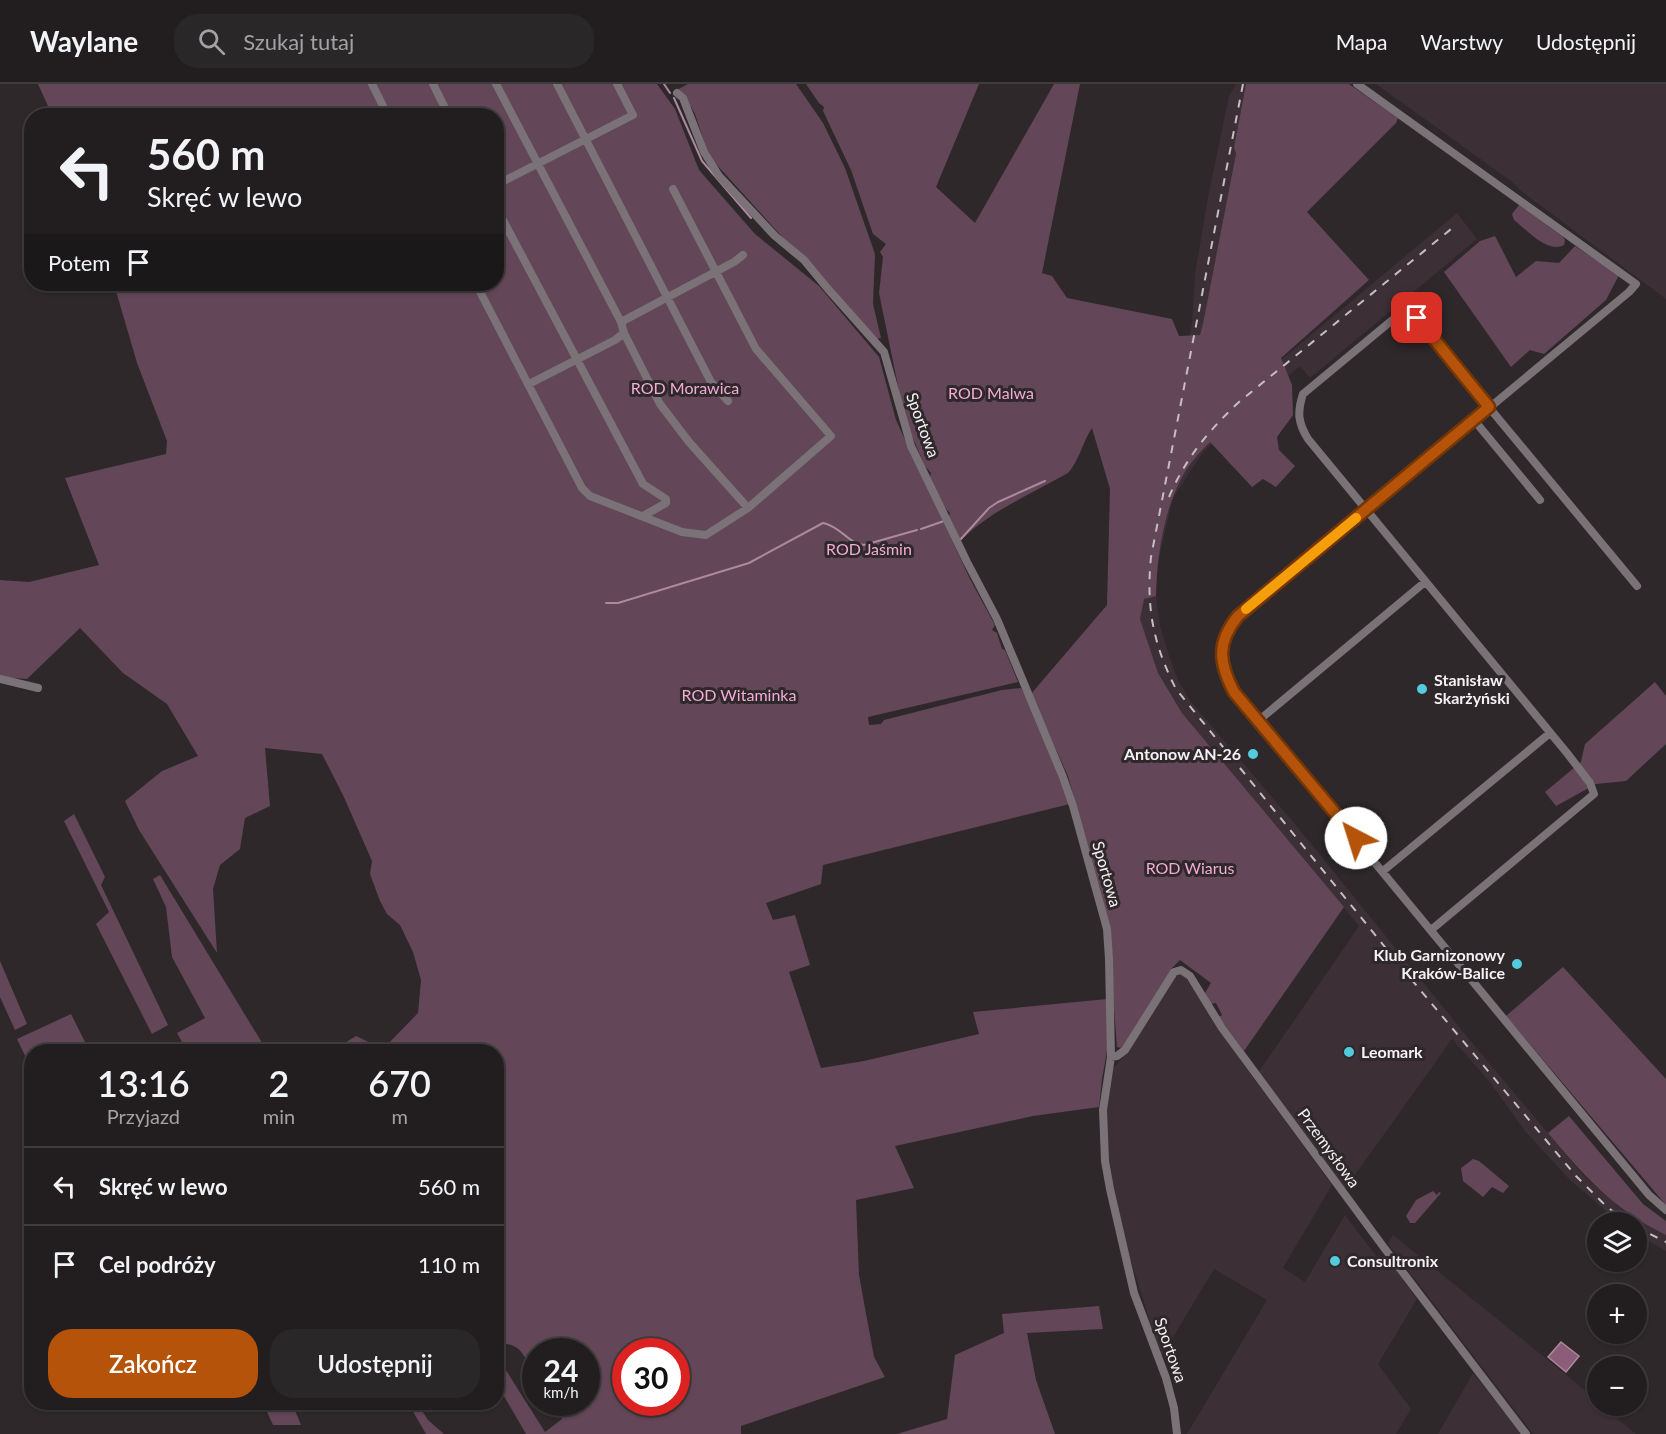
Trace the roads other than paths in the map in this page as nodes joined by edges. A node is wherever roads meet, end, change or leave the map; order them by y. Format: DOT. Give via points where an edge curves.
graph roads {
  1 [pos="372,84"];
  2 [pos="433,84"];
  3 [pos="495,84"];
  4 [pos="557,84"];
  5 [pos="617,84"];
  6 [pos="1357,84"];
  7 [pos="676,93"];
  8 [pos="384,108"];
  9 [pos="445,108"];
  10 [pos="586,138"];
  11 [pos="537,164"];
  12 [pos="504,181"];
  13 [pos="673,189"];
  14 [pos="504,222"];
  15 [pos="743,255"];
  16 [pos="717,272"];
  17 [pos="480,291"];
  18 [pos="668,297"];
  19 [pos="621,322"];
  20 [pos="624,333"];
  21 [pos="577,360"];
  22 [pos="530,384"];
  23 [pos="728,401"];
  24 [pos="1489,407"];
  25 [pos="1473,420"];
  26 [pos="1540,500"];
  27 [pos="748,508"];
  28 [pos="1366,510"];
  29 [pos="644,516"];
  30 [pos="1425,582"];
  31 [pos="1637,586"];
  32 [pos="0,679"];
  33 [pos="38,688"];
  34 [pos="1258,721"];
  35 [pos="1550,733"];
  36 [pos="1383,872"];
  37 [pos="1431,930"];
  38 [pos="1111,1057"];
  39 [pos="1666,1210"];
  40 [pos="1177,1434"];
  41 [pos="1526,1434"];
  1 -- 8 [label="street"];
  2 -- 9 [label="street"];
  3 -- 11 [label="street"];
  4 -- 10 [label="street"];
  5 -- 10 [label="street" via="633,115"];
  6 -- 24 [label="street" via="1636,284"];
  7 -- 38 [label="street, Sportowa" via="683,98 704,152 719,176 775,236 804,260 884,352 911,446 997,619 1073,806 1107,929"];
  10 -- 11 [label="street"];
  10 -- 18 [label="street"];
  11 -- 12 [label="street"];
  11 -- 19 [label="street"];
  13 -- 16 [label="street"];
  14 -- 21 [label="street"];
  15 -- 16 [label="street"];
  16 -- 18 [label="street"];
  16 -- 27 [label="street" via="756,349 831,436"];
  17 -- 22 [label="street"];
  18 -- 19 [label="street"];
  18 -- 23 [label="street" via="711,382"];
  19 -- 20 [label="street"];
  20 -- 21 [label="street"];
  20 -- 27 [label="street" via="660,404"];
  21 -- 22 [label="street"];
  21 -- 29 [label="street" via="643,484 666,499 666,503"];
  22 -- 29 [label="street" via="582,488 590,496"];
  24 -- 25 [label="street"];
  24 -- 28 [label="street" via="1417,318 1406,311 1314,384 1303,394 1299,405 1300,426"];
  24 -- 31 [label="street"];
  25 -- 26 [label="street"];
  25 -- 28 [label="street"];
  27 -- 29 [label="street" via="706,535 697,536"];
  28 -- 30 [label="street"];
  28 -- 34 [label="street" via="1238,616 1228,630 1222,650 1223,666 1234,692"];
  30 -- 34 [label="street"];
  30 -- 35 [label="street"];
  32 -- 33 [label="street"];
  34 -- 36 [label="street"];
  35 -- 36 [label="street"];
  35 -- 37 [label="street" via="1590,783 1594,794"];
  36 -- 37 [label="street"];
  37 -- 39 [label="street" via="1648,1195"];
  38 -- 40 [label="street, Sportowa" via="1103,1110 1105,1161 1134,1293 1166,1378"];
  38 -- 41 [label="street, Przemysłowa" via="1125,1050 1174,972 1180,970 1191,976 1222,1028"];
}
